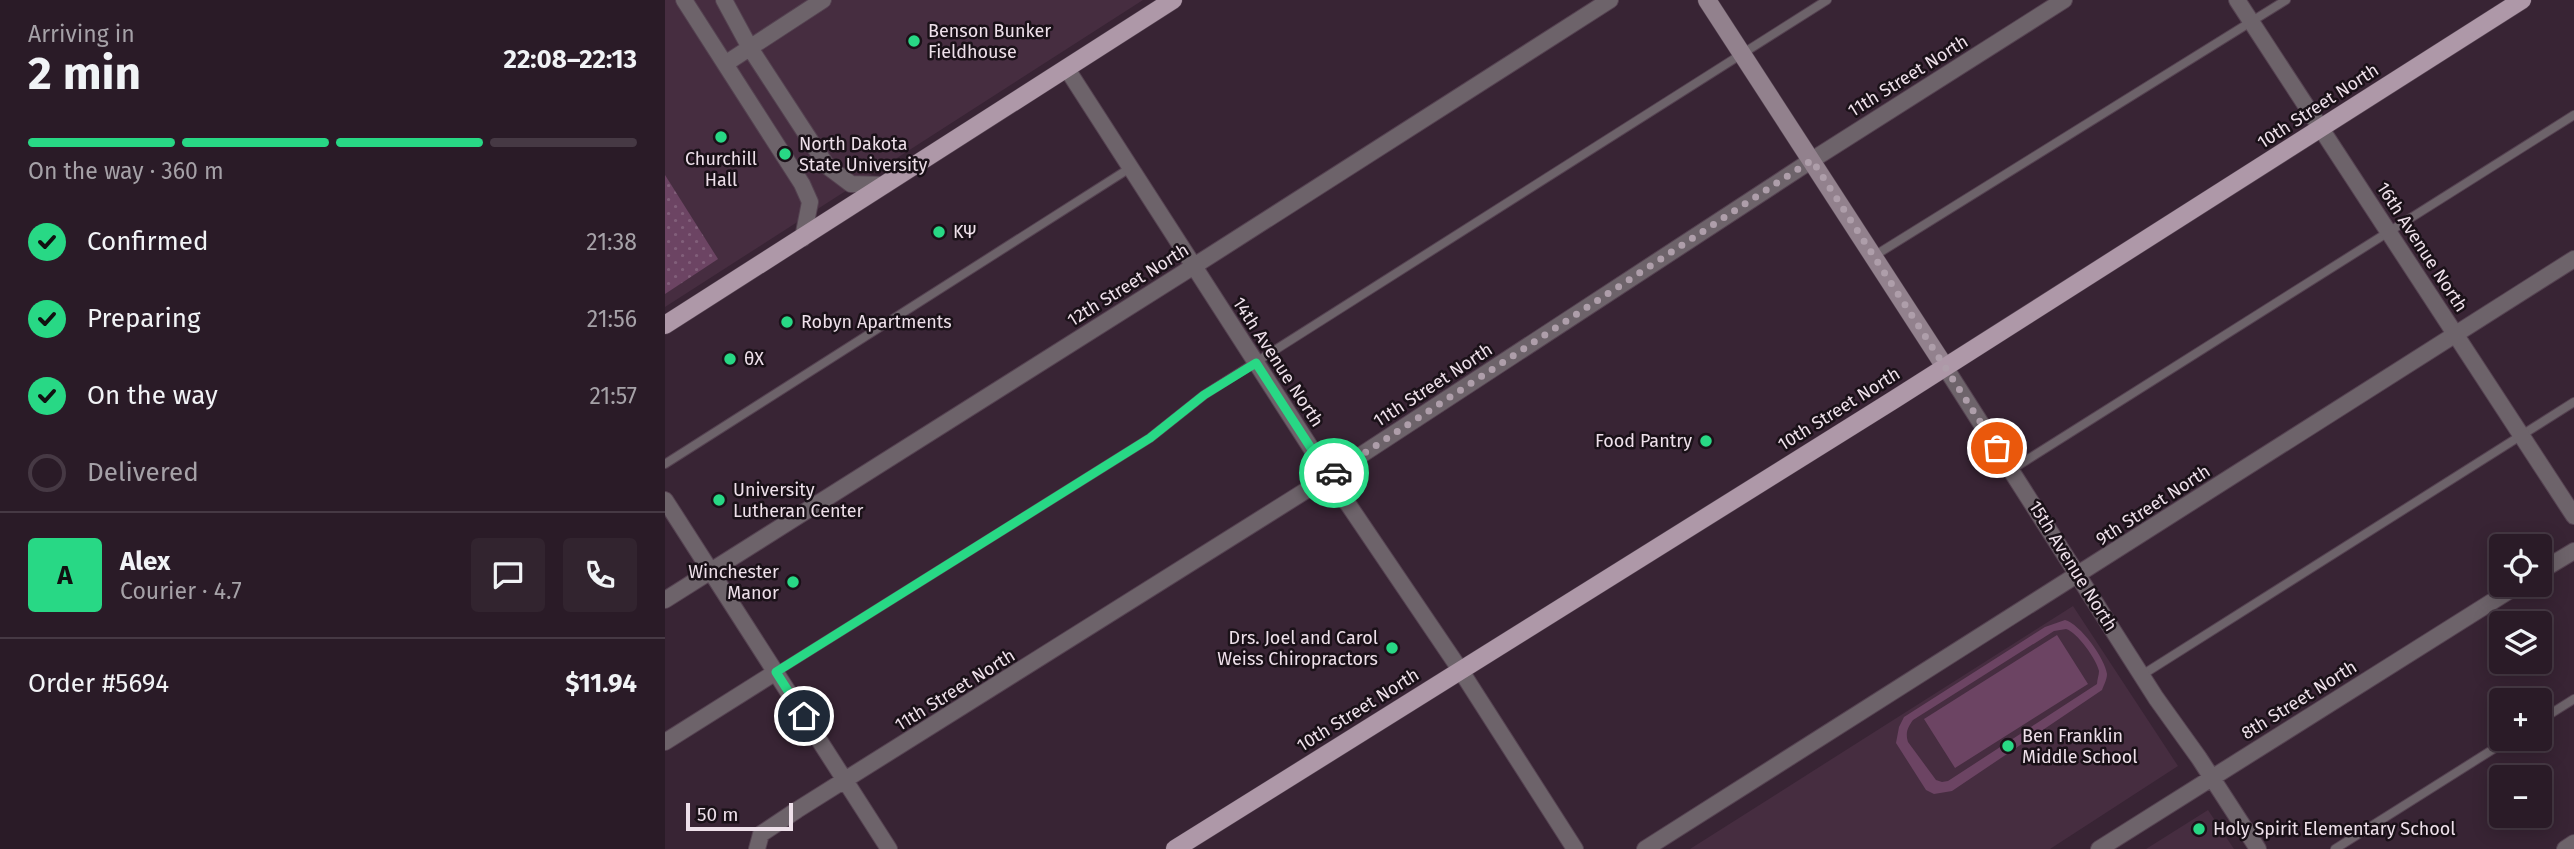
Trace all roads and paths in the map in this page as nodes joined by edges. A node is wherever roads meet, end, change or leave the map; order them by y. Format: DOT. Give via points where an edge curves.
graph roads {
  1 [pos="684,0"];
  2 [pos="724,0"];
  3 [pos="823,0"];
  4 [pos="1173,0"];
  5 [pos="1610,0"];
  6 [pos="1706,0"];
  7 [pos="1827,0"];
  8 [pos="2064,0"];
  9 [pos="2237,0"];
  10 [pos="2286,0"];
  11 [pos="2522,0"];
  12 [pos="2252,22"];
  13 [pos="750,48"];
  14 [pos="1742,54"];
  15 [pos="725,64"];
  16 [pos="1067,69"];
  17 [pos="2574,115"];
  18 [pos="2321,129"];
  19 [pos="1812,160"];
  20 [pos="1131,168"];
  21 [pos="885,185"];
  22 [pos="2388,232"];
  23 [pos="803,238"];
  24 [pos="1874,256"];
  25 [pos="2574,259"];
  26 [pos="1194,267"];
  27 [pos="665,325"];
  28 [pos="2456,334"];
  29 [pos="1256,363"];
  30 [pos="1945,367"];
  31 [pos="2574,402"];
  32 [pos="2522,435"];
  33 [pos="665,464"];
  34 [pos="2011,470"];
  35 [pos="1329,476"];
  36 [pos="665,500"];
  37 [pos="2574,516"];
  38 [pos="2574,551"];
  39 [pos="2552,564"];
  40 [pos="711,571"];
  41 [pos="2079,575"];
  42 [pos="2499,597"];
  43 [pos="665,600"];
  44 [pos="1461,671"];
  45 [pos="776,672"];
  46 [pos="2142,675"];
  47 [pos="2574,699"];
  48 [pos="2552,713"];
  49 [pos="665,742"];
  50 [pos="2490,751"];
  51 [pos="2212,778"];
  52 [pos="846,781"];
  53 [pos="2574,843"];
  54 [pos="757,849"];
  55 [pos="888,849"];
  56 [pos="1175,849"];
  57 [pos="1575,849"];
  58 [pos="1645,849"];
  59 [pos="2099,849"];
  60 [pos="2258,849"];
  61 [pos="2335,849"];
  62 [pos="2565,849"];
  1 -- 15 [label="street"];
  2 -- 13 [label="street"];
  3 -- 13 [label="street"];
  4 -- 16 [label="main road"];
  5 -- 26 [label="street, 12th Street North"];
  6 -- 14 [label="street, 15th Avenue North"];
  7 -- 14 [label="lane"];
  8 -- 19 [label="street, 11th Street North"];
  9 -- 12 [label="street, 16th Avenue North"];
  10 -- 12 [label="lane"];
  11 -- 18 [label="main road, 10th Street North"];
  12 -- 18 [label="street, 16th Avenue North"];
  12 -- 24 [label="lane"];
  13 -- 15 [label="street"];
  13 -- 21 [label="street" via="827,166 851,184"];
  14 -- 19 [label="street, 15th Avenue North"];
  14 -- 29 [label="lane"];
  15 -- 23 [label="street" via="802,184 810,202"];
  16 -- 20 [label="street, 14th Avenue North"];
  16 -- 21 [label="main road"];
  17 -- 22 [label="lane"];
  18 -- 22 [label="street, 16th Avenue North"];
  18 -- 30 [label="main road, 10th Street North"];
  19 -- 24 [label="street, 15th Avenue North"];
  19 -- 35 [label="street, 11th Street North"];
  20 -- 26 [label="street, 14th Avenue North"];
  20 -- 33 [label="lane"];
  21 -- 23 [label="main road"];
  22 -- 28 [label="street, 16th Avenue North"];
  22 -- 34 [label="lane"];
  23 -- 27 [label="main road"];
  24 -- 30 [label="street, 15th Avenue North"];
  25 -- 28 [label="street, 9th Street North"];
  26 -- 29 [label="street, 14th Avenue North"];
  26 -- 40 [label="street, 12th Street North"];
  28 -- 32 [label="street, 16th Avenue North"];
  28 -- 41 [label="street, 9th Street North"];
  29 -- 35 [label="street, 14th Avenue North"];
  29 -- 45 [label="lane" via="1204,395 1150,438"];
  30 -- 34 [label="street, 15th Avenue North"];
  30 -- 44 [label="main road, 10th Street North"];
  31 -- 32 [label="lane"];
  32 -- 37 [label="street, 16th Avenue North"];
  32 -- 46 [label="lane"];
  34 -- 41 [label="street, 15th Avenue North"];
  35 -- 44 [label="street, 14th Avenue North"];
  35 -- 52 [label="street, 11th Street North"];
  36 -- 40 [label="street"];
  38 -- 39 [label="street"];
  40 -- 43 [label="street, 12th Street North"];
  40 -- 45 [label="street"];
  41 -- 46 [label="street, 15th Avenue North"];
  41 -- 58 [label="street, 9th Street North"];
  42 -- 51 [label="street, 8th Street North"];
  44 -- 56 [label="main road, 10th Street North"];
  44 -- 57 [label="street, 14th Avenue North"];
  45 -- 49 [label="street"];
  45 -- 52 [label="street"];
  46 -- 51 [label="street, 15th Avenue North"];
  47 -- 48 [label="lane"];
  50 -- 61 [label="lane"];
  51 -- 59 [label="street, 8th Street North"];
  51 -- 60 [label="street, 15th Avenue North"];
  52 -- 54 [label="street, 11th Street North" via="761,834"];
  52 -- 55 [label="street"];
  53 -- 62 [label="street"];
}
